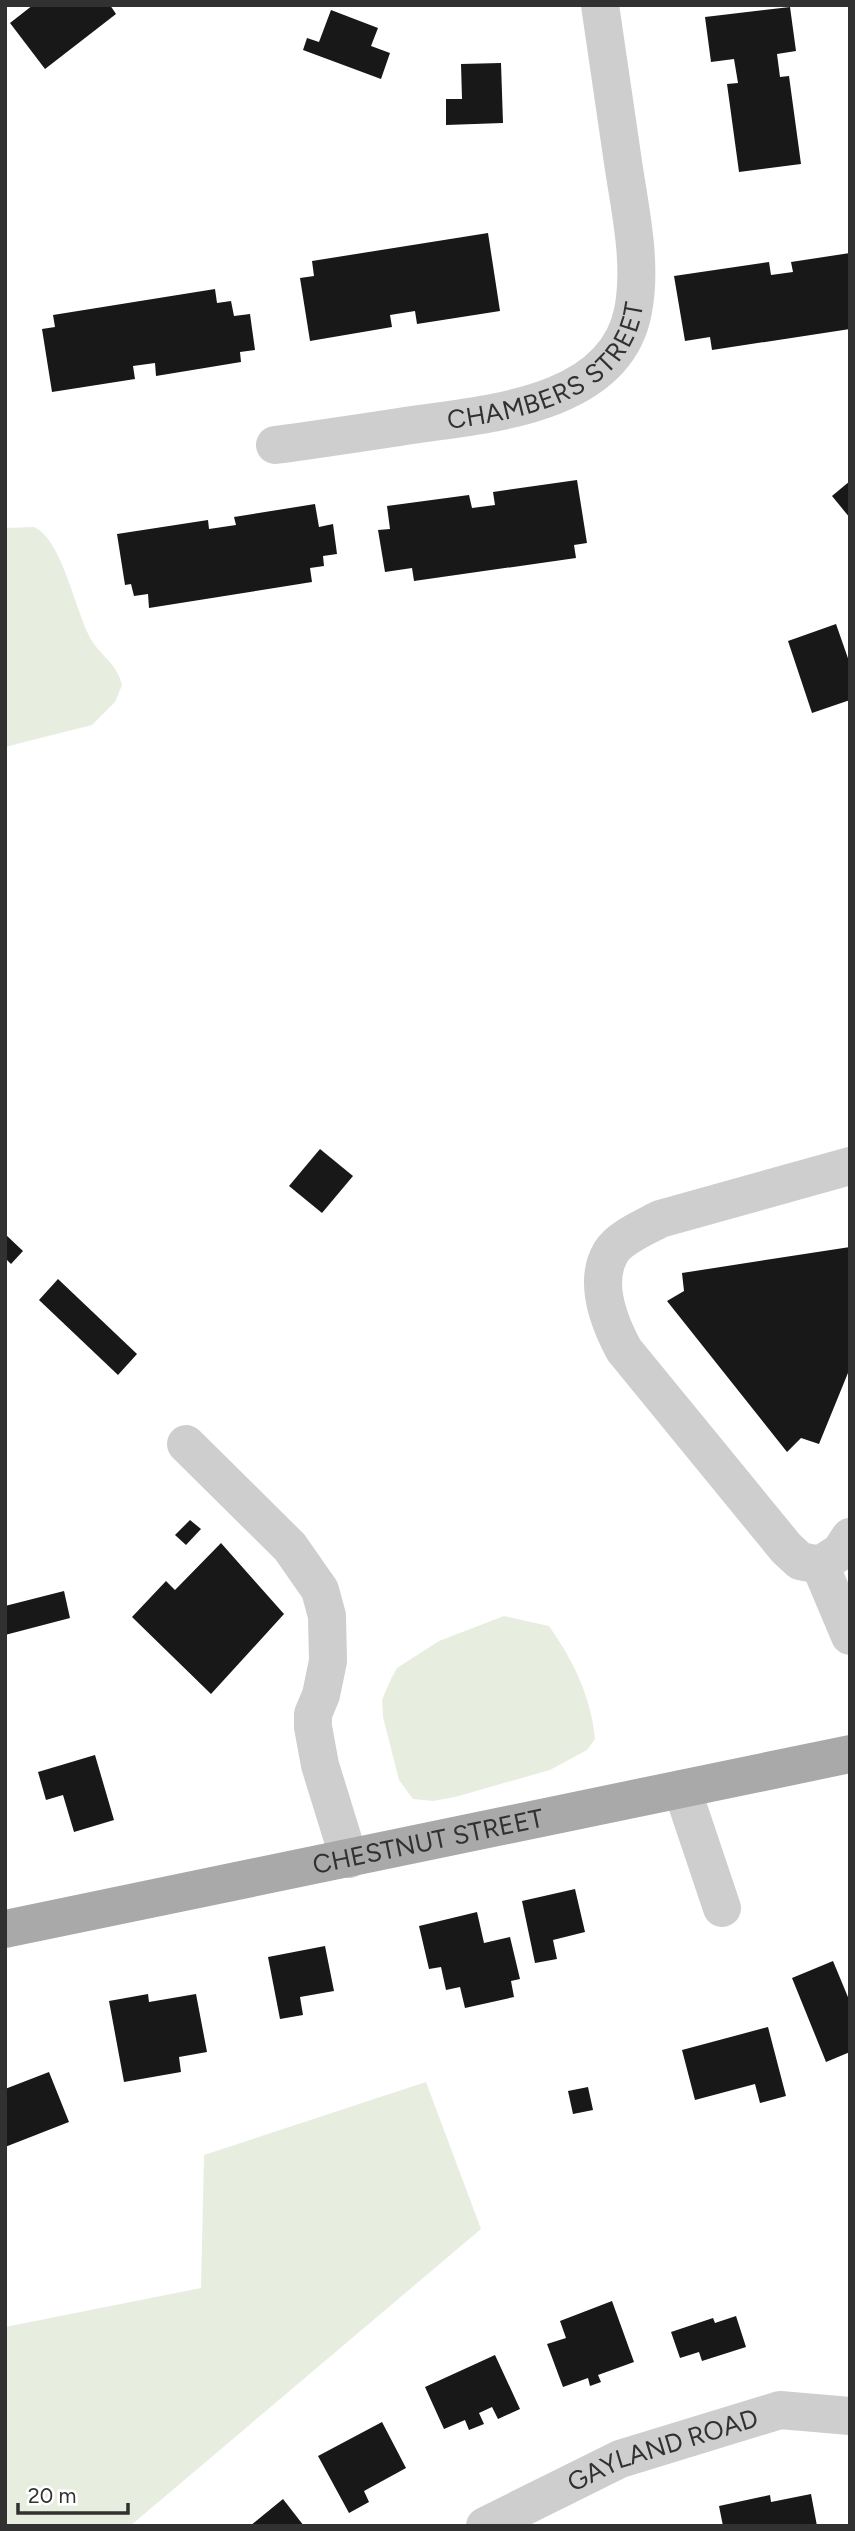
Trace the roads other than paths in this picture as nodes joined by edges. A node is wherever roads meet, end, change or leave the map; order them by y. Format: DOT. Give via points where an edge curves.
graph roads {
  1 [pos="600,5"];
  2 [pos="275,445"];
  3 [pos="850,1166"];
  4 [pos="186,1444"];
  5 [pos="850,1537"];
  6 [pos="820,1565"];
  7 [pos="850,1636"];
  8 [pos="850,1754"];
  9 [pos="682,1789"];
  10 [pos="349,1859"];
  11 [pos="722,1908"];
  12 [pos="5,1928"];
  13 [pos="850,2416"];
  14 [pos="485,2526"];
  1 -- 2 [label="street, CHAMBERS STREET" via="632,218 636,284 633,313 622,342 588,377 528,406"];
  3 -- 6 [label="street" via="660,1219 611,1251 605,1280 606,1310 624,1350 786,1548 800,1561"];
  4 -- 10 [label="street" via="290,1548 320,1590 327,1616 328,1661 313,1727"];
  5 -- 6 [label="street" via="840,1552"];
  6 -- 7 [label="street"];
  8 -- 9 [label="main road, CHESTNUT STREET"];
  9 -- 10 [label="main road, CHESTNUT STREET"];
  9 -- 11 [label="street"];
  10 -- 12 [label="main road, CHESTNUT STREET"];
  13 -- 14 [label="street, GAYLAND ROAD" via="780,2410 620,2459"];
}
